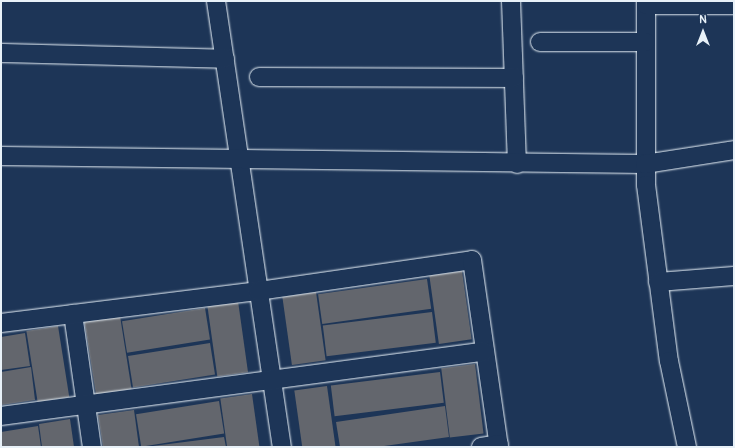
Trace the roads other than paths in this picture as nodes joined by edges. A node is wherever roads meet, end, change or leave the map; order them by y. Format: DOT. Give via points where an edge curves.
graph roads {
  1 [pos="216,1"];
  2 [pos="511,1"];
  3 [pos="646,3"];
  4 [pos="734,5"];
  5 [pos="540,42"];
  6 [pos="646,42"];
  7 [pos="1,53"];
  8 [pos="225,59"];
  9 [pos="259,77"];
  10 [pos="514,78"];
  11 [pos="734,150"];
  12 [pos="1,156"];
  13 [pos="240,161"];
  14 [pos="517,164"];
  15 [pos="645,164"];
  16 [pos="734,276"];
  17 [pos="658,282"];
  18 [pos="258,290"];
  19 [pos="72,314"];
  20 [pos="1,323"];
  21 [pos="485,351"];
  22 [pos="272,380"];
  23 [pos="86,405"];
  24 [pos="1,416"];
  25 [pos="499,446"];
  26 [pos="92,447"];
  27 [pos="282,447"];
  28 [pos="481,447"];
  29 [pos="687,447"];
  1 -- 8 [label="street"];
  2 -- 10 [label="street"];
  3 -- 4 [label="street"];
  3 -- 6 [label="street"];
  5 -- 6 [label="street"];
  6 -- 15 [label="street"];
  7 -- 8 [label="street"];
  8 -- 13 [label="street"];
  9 -- 10 [label="street"];
  10 -- 14 [label="street"];
  11 -- 15 [label="street"];
  12 -- 13 [label="street"];
  13 -- 14 [label="street"];
  13 -- 18 [label="street"];
  14 -- 15 [label="street"];
  15 -- 17 [label="street"];
  16 -- 17 [label="street"];
  17 -- 29 [label="street" via="669,361"];
  18 -- 19 [label="street"];
  18 -- 21 [label="street" via="472,260"];
  18 -- 22 [label="street"];
  19 -- 20 [label="street"];
  19 -- 23 [label="street"];
  21 -- 22 [label="street"];
  21 -- 25 [label="street"];
  22 -- 23 [label="street"];
  22 -- 27 [label="street"];
  23 -- 24 [label="street"];
  23 -- 26 [label="street"];
  25 -- 28 [label="street"];
}
